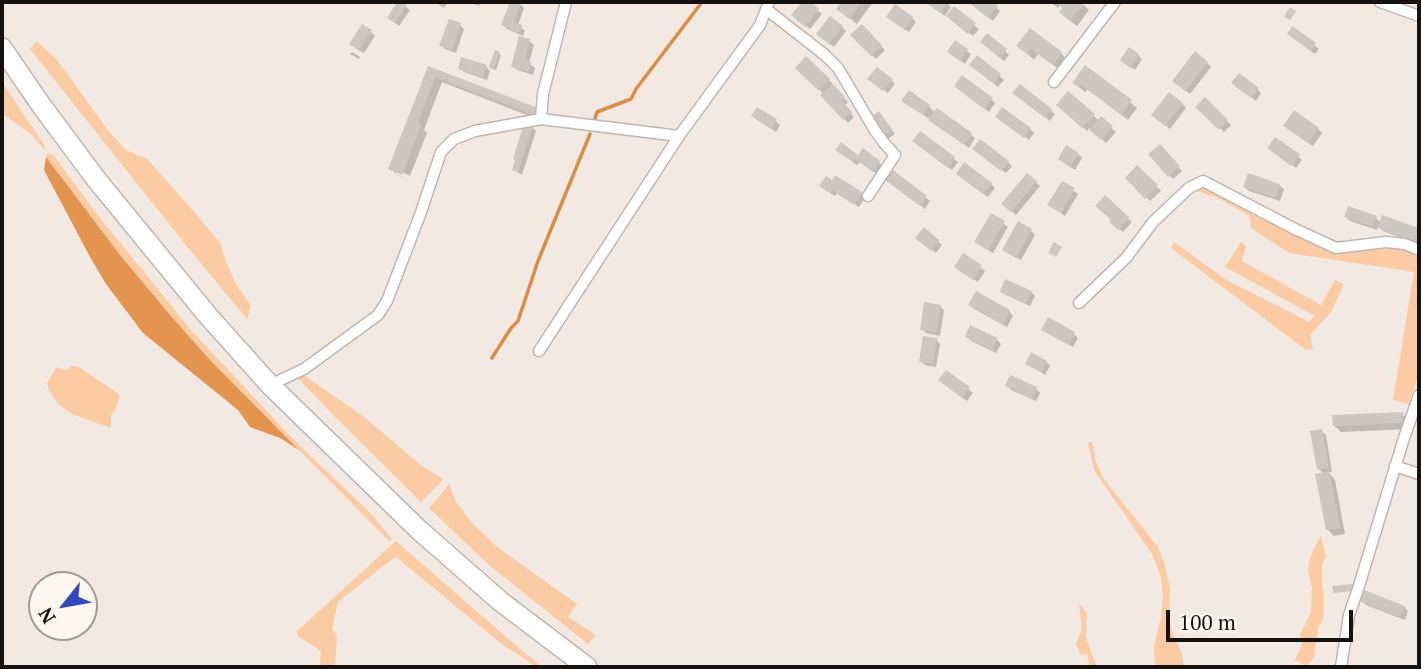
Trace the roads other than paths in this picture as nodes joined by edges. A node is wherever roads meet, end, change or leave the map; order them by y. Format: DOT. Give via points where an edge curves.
graph roads {
  1 [pos="566,2"];
  2 [pos="1115,2"];
  3 [pos="1380,2"];
  4 [pos="768,6"];
  5 [pos="1419,16"];
  6 [pos="2,48"];
  7 [pos="1054,82"];
  8 [pos="541,119"];
  9 [pos="679,136"];
  10 [pos="868,196"];
  11 [pos="1419,250"];
  12 [pos="1079,303"];
  13 [pos="539,351"];
  14 [pos="270,384"];
  15 [pos="1419,395"];
  16 [pos="1395,466"];
  17 [pos="1419,474"];
  18 [pos="587,667"];
  19 [pos="1341,667"];
  1 -- 8 [label="street"];
  2 -- 7 [label="street"];
  3 -- 5 [label="street"];
  4 -- 9 [label="street" via="760,25"];
  4 -- 10 [label="street" via="838,68 895,155"];
  6 -- 14 [label="highway" via="96,179"];
  8 -- 9 [label="street"];
  8 -- 14 [label="street" via="454,139 441,152 378,315 304,369"];
  9 -- 13 [label="street"];
  11 -- 12 [label="street" via="1386,242 1336,248 1203,181 1153,222 1126,258"];
  14 -- 18 [label="highway" via="419,530 500,601"];
  15 -- 16 [label="street"];
  16 -- 17 [label="street"];
  16 -- 19 [label="street" via="1349,615"];
}
